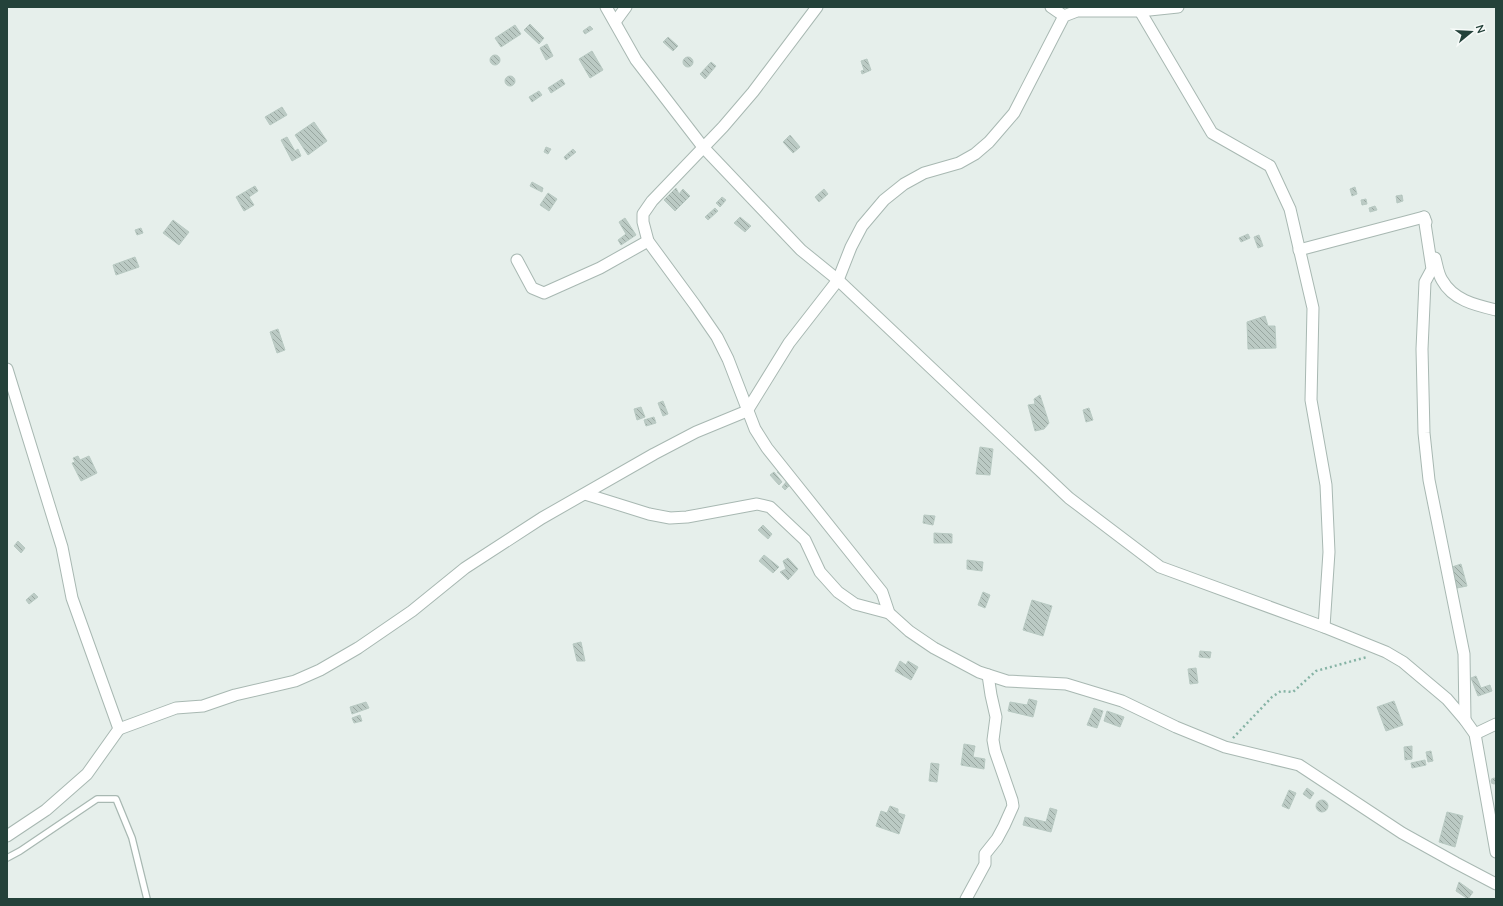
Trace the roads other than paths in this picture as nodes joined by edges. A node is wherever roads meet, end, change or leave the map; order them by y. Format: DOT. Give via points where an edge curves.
graph roads {
  1 [pos="606,7"];
  2 [pos="626,7"];
  3 [pos="817,7"];
  4 [pos="1051,7"];
  5 [pos="1178,7"];
  6 [pos="1140,11"];
  7 [pos="1064,16"];
  8 [pos="615,22"];
  9 [pos="703,147"];
  10 [pos="1424,217"];
  11 [pos="648,241"];
  12 [pos="1299,250"];
  13 [pos="517,260"];
  14 [pos="838,280"];
  15 [pos="1496,310"];
  16 [pos="7,369"];
  17 [pos="747,411"];
  18 [pos="585,494"];
  19 [pos="889,613"];
  20 [pos="1324,627"];
  21 [pos="988,675"];
  22 [pos="1465,720"];
  23 [pos="1496,724"];
  24 [pos="119,730"];
  25 [pos="1475,734"];
  26 [pos="7,836"];
  27 [pos="1496,852"];
  28 [pos="7,858"];
  29 [pos="1496,884"];
  30 [pos="147,899"];
  31 [pos="966,899"];
  1 -- 8 [label="street"];
  2 -- 8 [label="street"];
  3 -- 9 [label="street" via="753,92"];
  4 -- 7 [label="street"];
  5 -- 6 [label="street"];
  6 -- 7 [label="street" via="1077,12"];
  6 -- 12 [label="street" via="1212,133 1270,166 1290,209"];
  7 -- 14 [label="street" via="1014,113 1001,129 975,154 959,163 924,173 904,184 884,200 862,226"];
  8 -- 9 [label="street" via="636,60"];
  9 -- 11 [label="street" via="643,214"];
  9 -- 14 [label="street" via="801,250"];
  10 -- 12 [label="street"];
  10 -- 15 [label="street" via="1433,241 1441,279 1449,290 1457,297"];
  10 -- 22 [label="street" via="1432,269 1425,282 1422,349 1424,433 1429,480 1464,654"];
  11 -- 13 [label="street" via="600,268 544,293 532,288"];
  11 -- 17 [label="street" via="717,337"];
  12 -- 20 [label="street" via="1313,308 1311,400 1326,485 1329,552"];
  14 -- 17 [label="street" via="789,343"];
  14 -- 20 [label="street" via="1069,498 1160,567"];
  16 -- 24 [label="street" via="62,547 72,598"];
  17 -- 18 [label="street" via="677,442"];
  17 -- 19 [label="street" via="767,448 882,592"];
  18 -- 19 [label="street" via="670,518 757,504 770,507 805,540 820,572 838,592 855,604"];
  18 -- 24 [label="street" via="542,518 465,568 412,611 320,670 295,681 235,695 203,706 176,708"];
  19 -- 21 [label="street" via="909,632 934,648"];
  20 -- 22 [label="street" via="1386,652 1403,662 1447,699"];
  21 -- 29 [label="street" via="1007,681 1066,684 1122,701 1225,747 1299,765 1402,833"];
  21 -- 31 [label="street" via="996,717 993,740 1013,806 997,839 986,854 985,864"];
  22 -- 25 [label="street"];
  23 -- 25 [label="street"];
  24 -- 26 [label="street" via="87,774 46,810"];
  25 -- 27 [label="street"];
  28 -- 30 [label="lane" via="97,799 116,799 132,838"];
}
